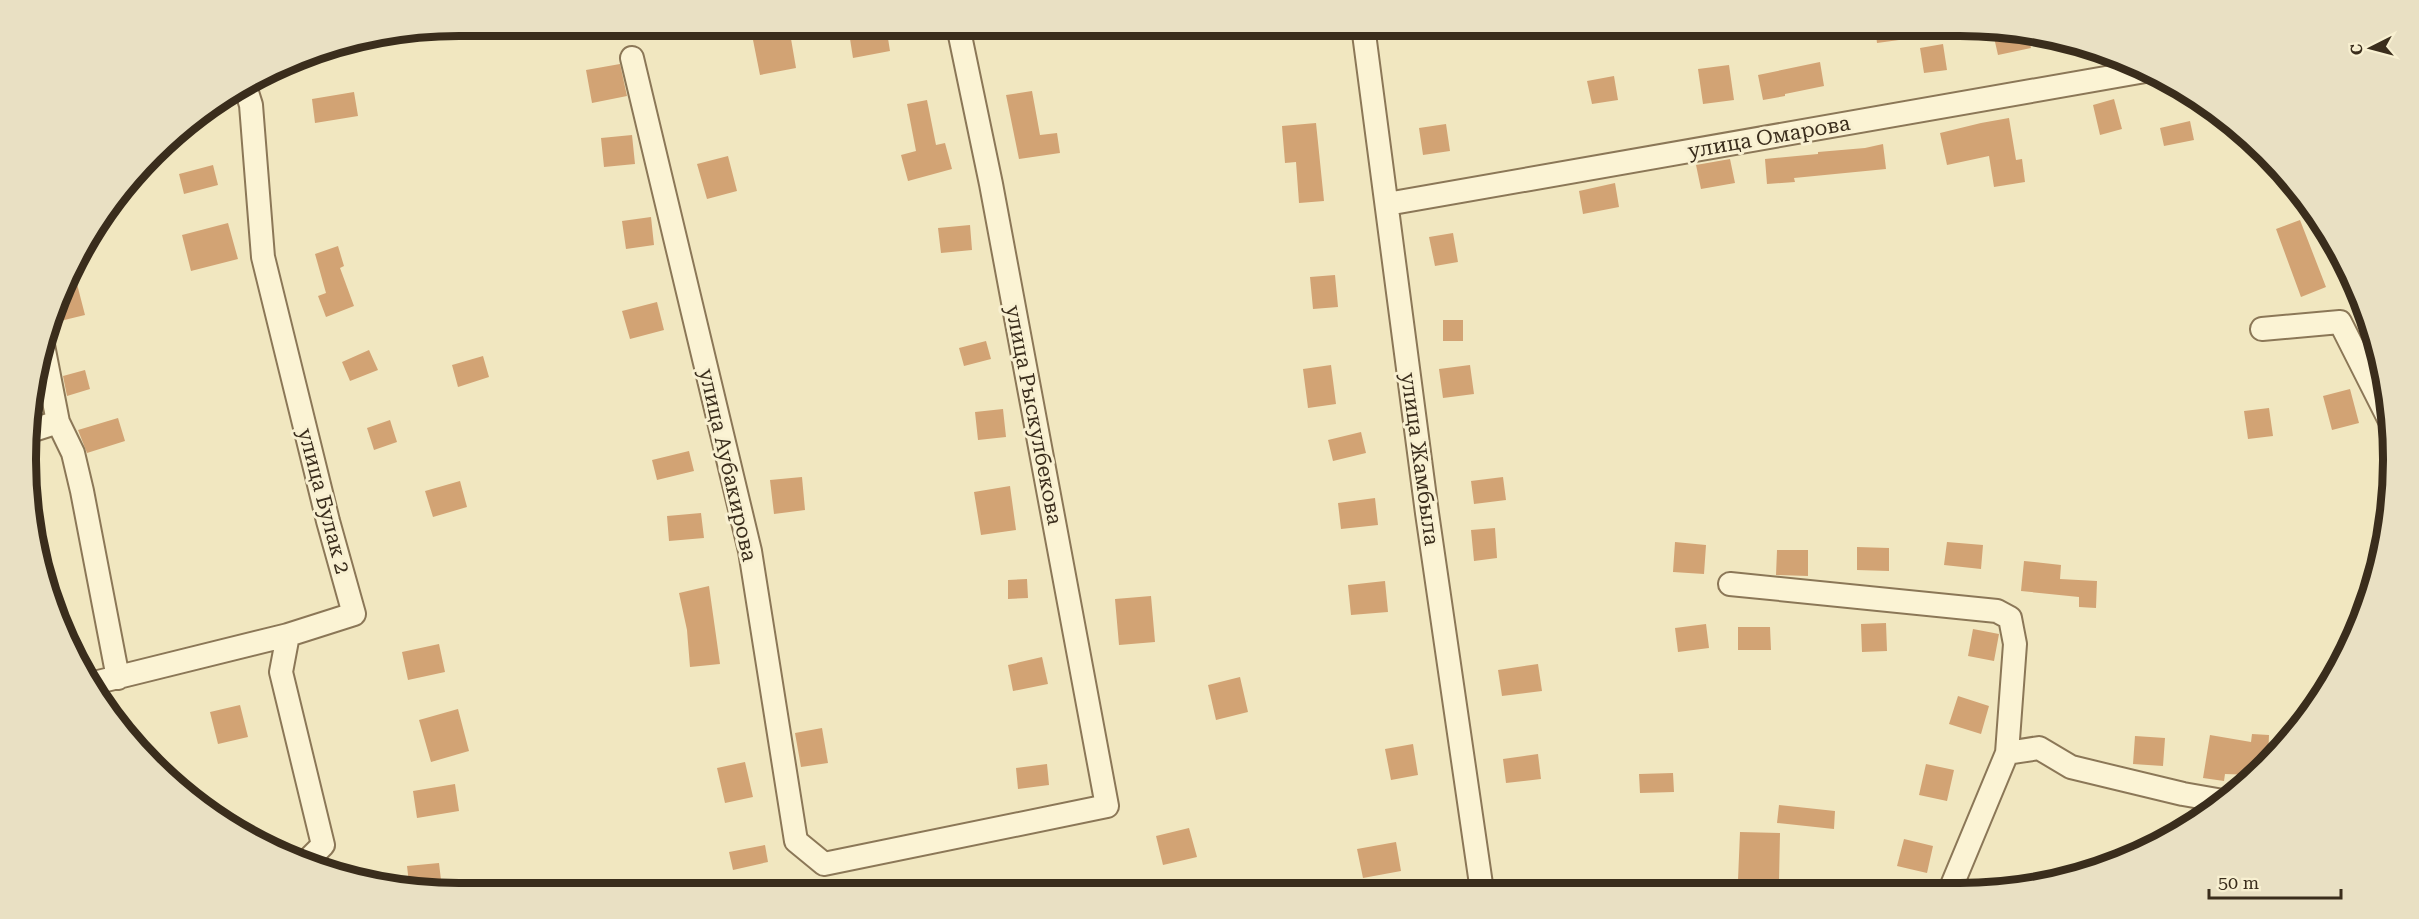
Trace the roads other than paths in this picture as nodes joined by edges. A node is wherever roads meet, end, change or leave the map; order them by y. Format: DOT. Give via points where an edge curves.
graph roads {
  1 [pos="960,36"];
  2 [pos="1364,36"];
  3 [pos="632,58"];
  4 [pos="2133,73"];
  5 [pos="247,93"];
  6 [pos="1387,204"];
  7 [pos="2262,329"];
  8 [pos="47,364"];
  9 [pos="2378,397"];
  10 [pos="58,422"];
  11 [pos="37,429"];
  12 [pos="1730,584"];
  13 [pos="288,636"];
  14 [pos="118,678"];
  15 [pos="99,682"];
  16 [pos="2007,753"];
  17 [pos="2212,799"];
  18 [pos="311,857"];
  19 [pos="824,864"];
  20 [pos="1481,883"];
  21 [pos="1953,883"];
  1 -- 19 [label="street, улица Рыскулбекова" via="1107,806"];
  2 -- 6 [label="street, улица Жамбыла"];
  3 -- 19 [label="street, улица Аубакирова" via="750,551 796,841"];
  4 -- 6 [label="street, улица Омарова"];
  5 -- 13 [label="street, улица Булак 2" via="262,257 354,614"];
  6 -- 20 [label="street, улица Жамбыла"];
  7 -- 9 [label="street" via="2340,322"];
  8 -- 10 [label="street"];
  10 -- 11 [label="street"];
  10 -- 14 [label="street" via="73,453 82,491"];
  12 -- 16 [label="street" via="1997,611 2010,618 2015,644"];
  13 -- 14 [label="street"];
  13 -- 18 [label="street" via="281,672 323,845"];
  14 -- 15 [label="street"];
  16 -- 17 [label="street" via="2039,747 2071,767"];
  16 -- 21 [label="street"];
}
